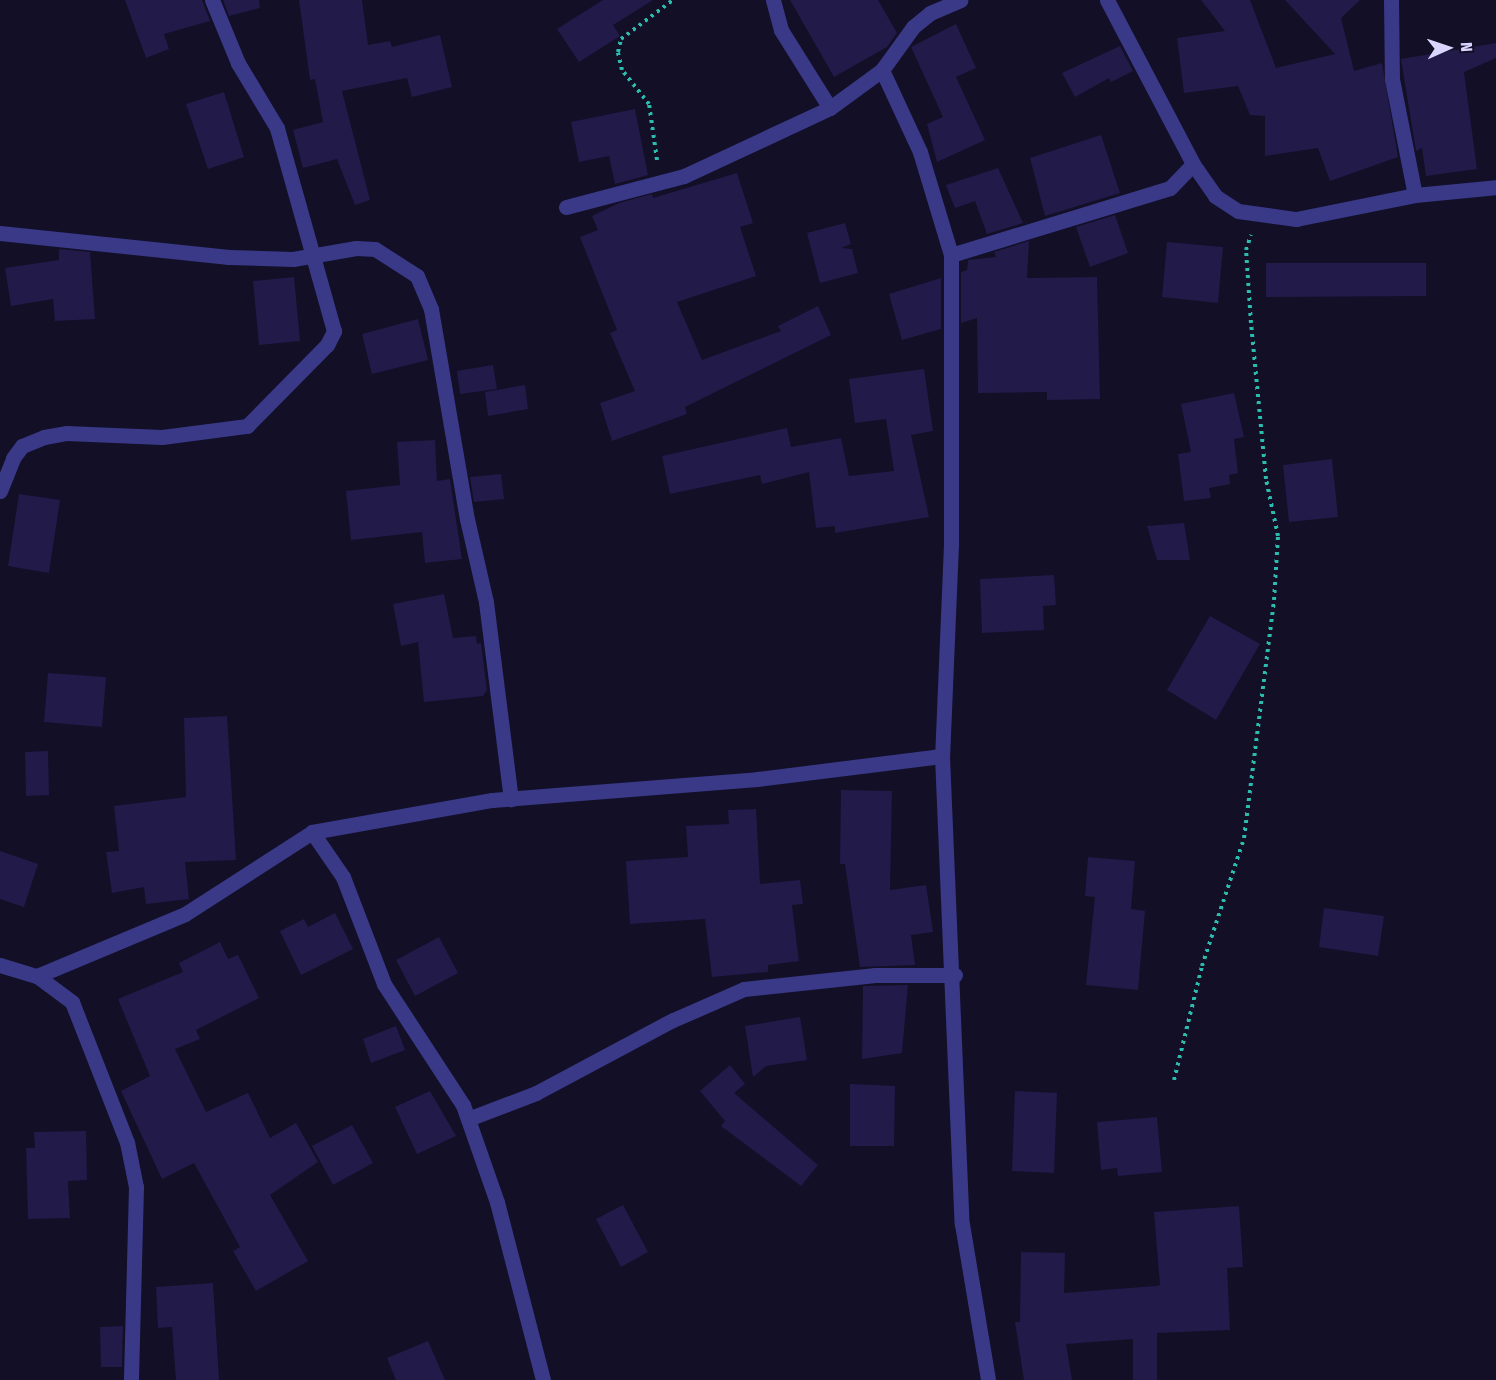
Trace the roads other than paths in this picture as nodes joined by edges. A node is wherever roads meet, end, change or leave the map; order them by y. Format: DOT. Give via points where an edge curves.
graph roads {
  1 [pos="212,0"];
  2 [pos="773,0"];
  3 [pos="960,0"];
  4 [pos="1107,0"];
  5 [pos="1391,0"];
  6 [pos="882,70"];
  7 [pos="830,108"];
  8 [pos="1193,164"];
  9 [pos="1496,188"];
  10 [pos="1415,195"];
  11 [pos="566,207"];
  12 [pos="0,233"];
  13 [pos="951,255"];
  14 [pos="315,256"];
  15 [pos="0,491"];
  16 [pos="942,756"];
  17 [pos="512,799"];
  18 [pos="312,831"];
  19 [pos="0,965"];
  20 [pos="955,975"];
  21 [pos="38,976"];
  22 [pos="468,1119"];
  23 [pos="130,1380"];
  24 [pos="543,1380"];
  25 [pos="988,1380"];
  1 -- 14 [label="street" via="238,63 276,128"];
  2 -- 7 [label="street" via="785,38"];
  3 -- 6 [label="street" via="930,13 913,27"];
  4 -- 8 [label="street"];
  5 -- 10 [label="street" via="1392,79"];
  6 -- 7 [label="street"];
  6 -- 13 [label="street" via="920,152"];
  7 -- 11 [label="street" via="684,176"];
  8 -- 10 [label="street" via="1215,196 1256,217 1296,219"];
  8 -- 13 [label="street" via="1170,188"];
  9 -- 10 [label="street"];
  12 -- 14 [label="street" via="229,257"];
  13 -- 16 [label="street" via="951,544"];
  14 -- 15 [label="street" via="334,331 327,345 259,417 228,432 162,437 66,433 44,437 22,446"];
  14 -- 17 [label="street" via="356,248 391,256 417,276 431,309 467,519 486,602"];
  16 -- 17 [label="street" via="757,779"];
  16 -- 20 [label="street"];
  17 -- 18 [label="street"];
  18 -- 21 [label="street" via="184,914"];
  18 -- 22 [label="street" via="343,877 384,984"];
  19 -- 21 [label="street"];
  20 -- 22 [label="street" via="875,975 744,989 673,1020 536,1094"];
  20 -- 25 [label="street" via="963,1224"];
  21 -- 23 [label="street" via="56,988 76,1011 127,1142 136,1187"];
  22 -- 24 [label="street" via="497,1202"];
}
